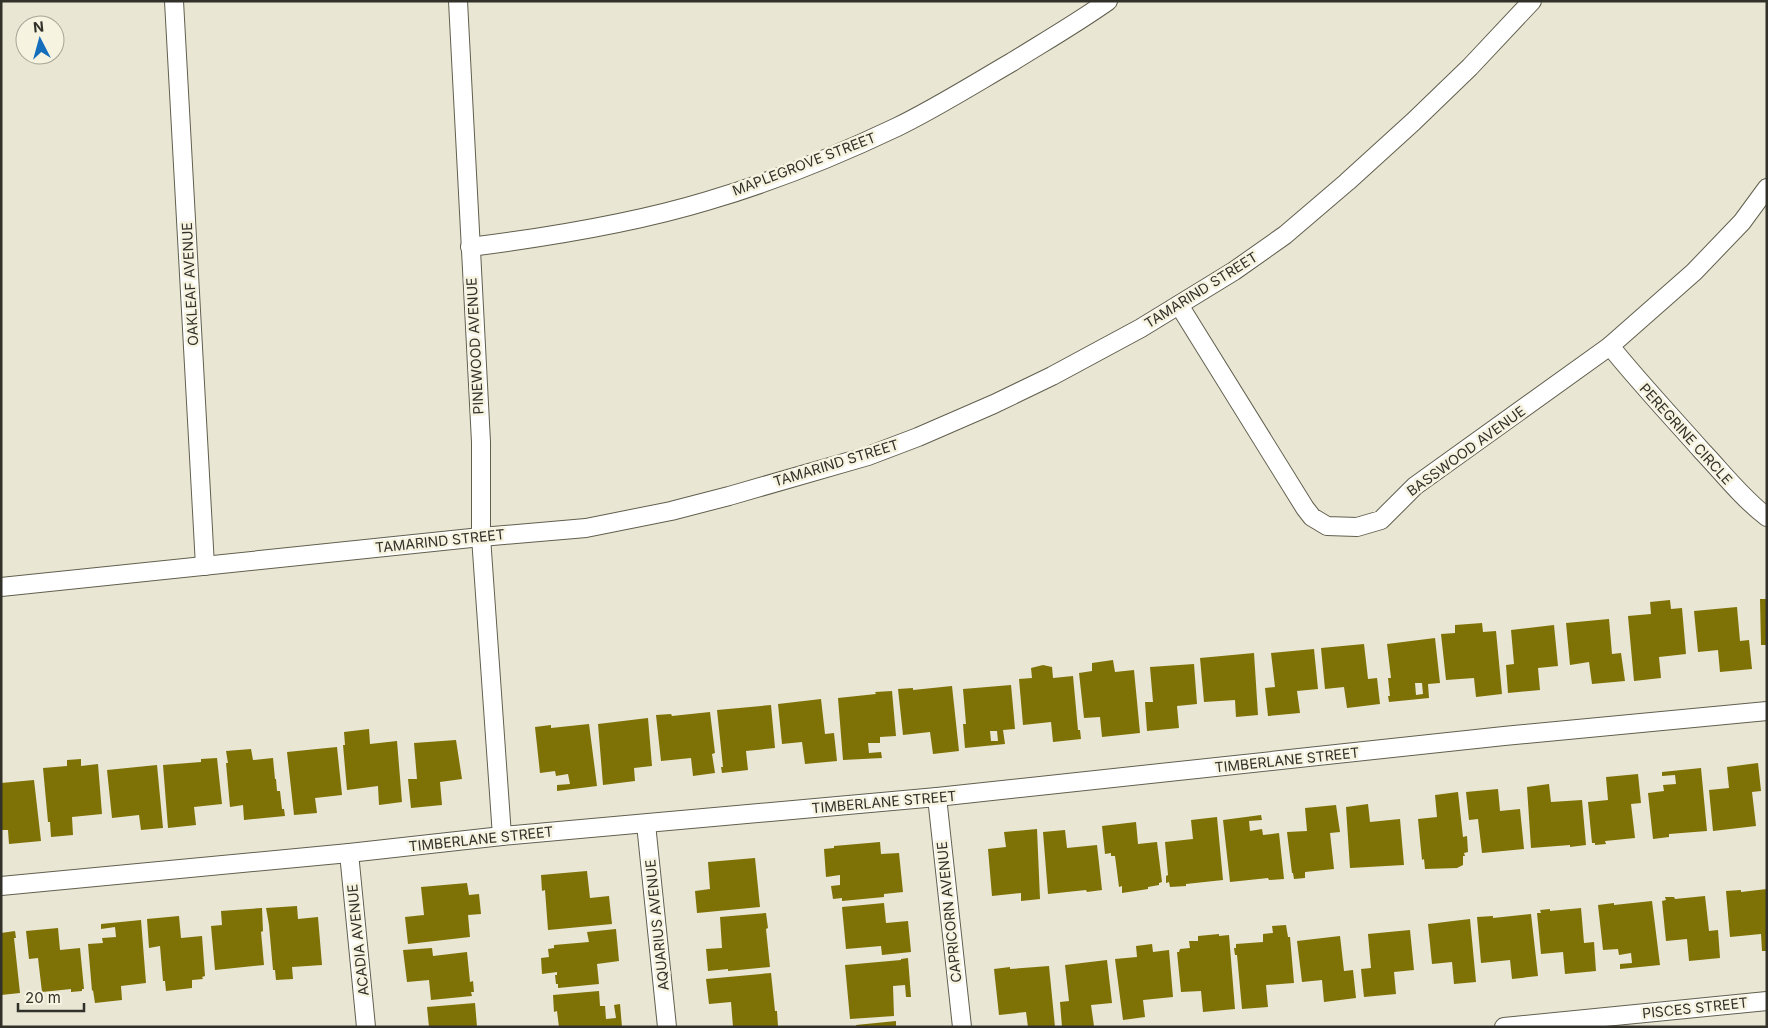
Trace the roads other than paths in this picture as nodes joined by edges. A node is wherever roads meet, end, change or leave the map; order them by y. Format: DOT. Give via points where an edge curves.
graph roads {
  1 [pos="174,1"];
  2 [pos="458,1"];
  3 [pos="1108,1"];
  4 [pos="1532,1"];
  5 [pos="1767,188"];
  6 [pos="470,247"];
  7 [pos="1179,306"];
  8 [pos="1610,346"];
  9 [pos="1767,517"];
  10 [pos="481,537"];
  11 [pos="205,566"];
  12 [pos="1,587"];
  13 [pos="1767,711"];
  14 [pos="937,797"];
  15 [pos="646,824"];
  16 [pos="502,836"];
  17 [pos="350,853"];
  18 [pos="1,886"];
  19 [pos="1767,1001"];
  20 [pos="366,1027"];
  21 [pos="667,1027"];
  22 [pos="962,1027"];
  23 [pos="1504,1027"];
  1 -- 11 [label="street, OAKLEAF AVENUE"];
  2 -- 6 [label="street, PINEWOOD AVENUE"];
  3 -- 6 [label="street, MAPLEGROVE STREET" via="991,74 898,126 775,178 706,202 626,221"];
  4 -- 7 [label="street, TAMARIND STREET" via="1470,67 1347,182 1285,235"];
  5 -- 8 [label="street, BASSWOOD AVENUE" via="1742,222 1694,272"];
  6 -- 10 [label="street, PINEWOOD AVENUE" via="480,442"];
  7 -- 8 [label="street, BASSWOOD AVENUE" via="1305,508 1312,517 1328,526 1358,527 1381,520 1415,486"];
  7 -- 10 [label="street, TAMARIND STREET" via="994,404 868,456 662,513 586,528"];
  8 -- 9 [label="street, PEREGRINE CIRCLE" via="1735,488"];
  10 -- 11 [label="street, TAMARIND STREET"];
  10 -- 16 [label="street, PINEWOOD AVENUE"];
  11 -- 12 [label="street, TAMARIND STREET"];
  13 -- 14 [label="street, TIMBERLANE STREET"];
  14 -- 15 [label="street, TIMBERLANE STREET"];
  14 -- 22 [label="street, CAPRICORN AVENUE"];
  15 -- 16 [label="street, TIMBERLANE STREET"];
  15 -- 21 [label="street, AQUARIUS AVENUE"];
  16 -- 17 [label="street, TIMBERLANE STREET"];
  17 -- 18 [label="street, TIMBERLANE STREET"];
  17 -- 20 [label="street, ACADIA AVENUE"];
  19 -- 23 [label="street, PISCES STREET"];
}
